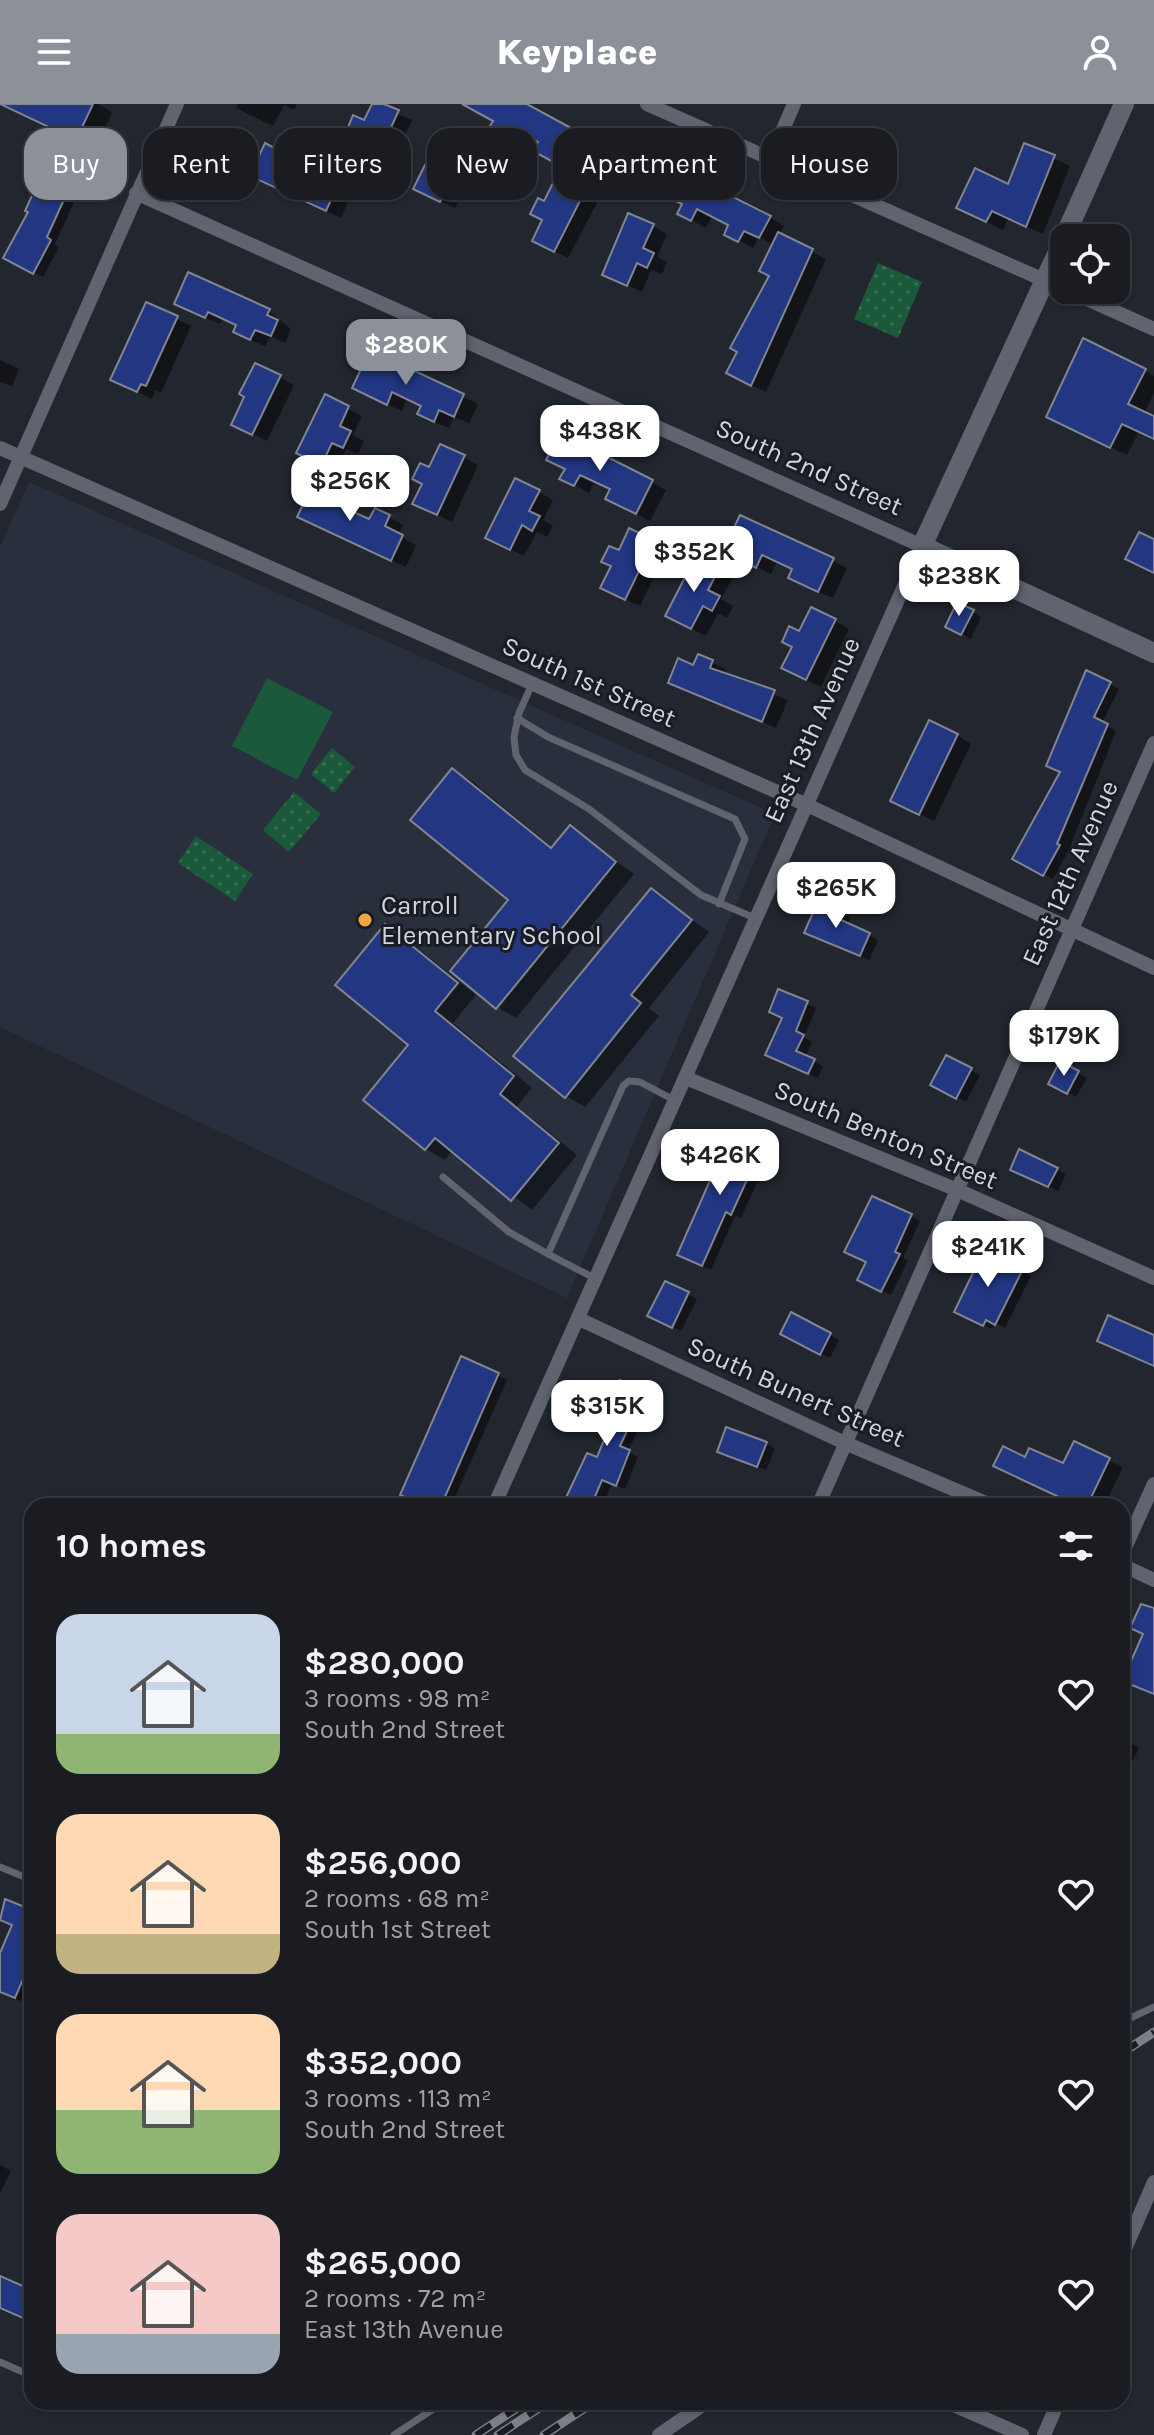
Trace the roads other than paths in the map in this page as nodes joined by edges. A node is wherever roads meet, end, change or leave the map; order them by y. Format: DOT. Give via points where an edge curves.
graph roads {
  1 [pos="177,104"];
  2 [pos="647,104"];
  3 [pos="794,104"];
  4 [pos="1124,104"];
  5 [pos="784,128"];
  6 [pos="761,153"];
  7 [pos="136,193"];
  8 [pos="867,200"];
  9 [pos="1070,224"];
  10 [pos="1050,282"];
  11 [pos="1050,303"];
  12 [pos="1099,304"];
  13 [pos="1154,329"];
  14 [pos="0,448"];
  15 [pos="21,457"];
  16 [pos="0,504"];
  17 [pos="922,546"];
  18 [pos="1154,653"];
  19 [pos="533,683"];
  20 [pos="517,718"];
  21 [pos="1154,743"];
  22 [pos="807,805"];
  23 [pos="719,904"];
  24 [pos="757,919"];
  25 [pos="1072,928"];
  26 [pos="1154,968"];
  27 [pos="686,1078"];
  28 [pos="676,1101"];
  29 [pos="443,1177"];
  30 [pos="955,1189"];
  31 [pos="548,1254"];
  32 [pos="1154,1278"];
  33 [pos="597,1279"];
  34 [pos="579,1319"];
  35 [pos="845,1443"];
  36 [pos="1154,1484"];
  37 [pos="498,1498"];
  38 [pos="821,1498"];
  39 [pos="974,1498"];
  40 [pos="1130,1536"];
  41 [pos="1130,1569"];
  42 [pos="1154,1580"];
  43 [pos="0,1867"];
  44 [pos="24,1877"];
  45 [pos="1154,2007"];
  46 [pos="1130,2018"];
  47 [pos="1154,2182"];
  48 [pos="1130,2238"];
  49 [pos="0,2362"];
  50 [pos="24,2372"];
  51 [pos="432,2410"];
  52 [pos="695,2410"];
  53 [pos="965,2410"];
  54 [pos="1055,2410"];
  55 [pos="394,2435"];
  56 [pos="659,2435"];
  57 [pos="1022,2435"];
  58 [pos="1044,2435"];
  1 -- 7 [label="street"];
  2 -- 6 [label="street"];
  3 -- 5 [label="street"];
  4 -- 9 [label="street, East 13th Avenue"];
  7 -- 15 [label="street"];
  7 -- 17 [label="street, South 2nd Street"];
  8 -- 10 [label="street"];
  11 -- 17 [label="street, East 13th Avenue"];
  12 -- 13 [label="street"];
  14 -- 15 [label="street, South 1st Street"];
  15 -- 16 [label="street"];
  15 -- 19 [label="street, South 1st Street"];
  17 -- 18 [label="street, South 2nd Street"];
  17 -- 22 [label="street, East 13th Avenue"];
  19 -- 20 [label="lane"];
  19 -- 22 [label="street, South 1st Street"];
  20 -- 23 [label="lane" via="514,747 525,770 589,809"];
  20 -- 23 [label="lane" via="548,737 735,819 745,839"];
  21 -- 25 [label="street, East 12th Avenue"];
  22 -- 24 [label="street, East 13th Avenue"];
  22 -- 25 [label="street, South 1st Street"];
  23 -- 24 [label="lane"];
  24 -- 27 [label="street, East 13th Avenue"];
  25 -- 26 [label="street, South 1st Street"];
  25 -- 30 [label="street, East 12th Avenue"];
  27 -- 28 [label="street, East 13th Avenue"];
  27 -- 30 [label="street, South Benton Street"];
  28 -- 31 [label="lane" via="640,1082 623,1086"];
  28 -- 33 [label="street, East 13th Avenue"];
  29 -- 31 [label="lane" via="509,1232"];
  30 -- 32 [label="street, South Benton Street"];
  30 -- 35 [label="street, East 12th Avenue"];
  31 -- 33 [label="lane"];
  33 -- 34 [label="street, East 13th Avenue"];
  34 -- 35 [label="street, South Bunert Street"];
  34 -- 37 [label="street, East 13th Avenue"];
  35 -- 38 [label="street, East 12th Avenue"];
  35 -- 39 [label="street, South Bunert Street"];
  36 -- 40 [label="street"];
  41 -- 42 [label="street"];
  43 -- 44 [label="lane"];
  45 -- 46 [label="lane"];
  47 -- 48 [label="street"];
  49 -- 50 [label="lane"];
  51 -- 55 [label="lane"];
  52 -- 56 [label="street"];
  53 -- 57 [label="street"];
  54 -- 58 [label="street"];
}
